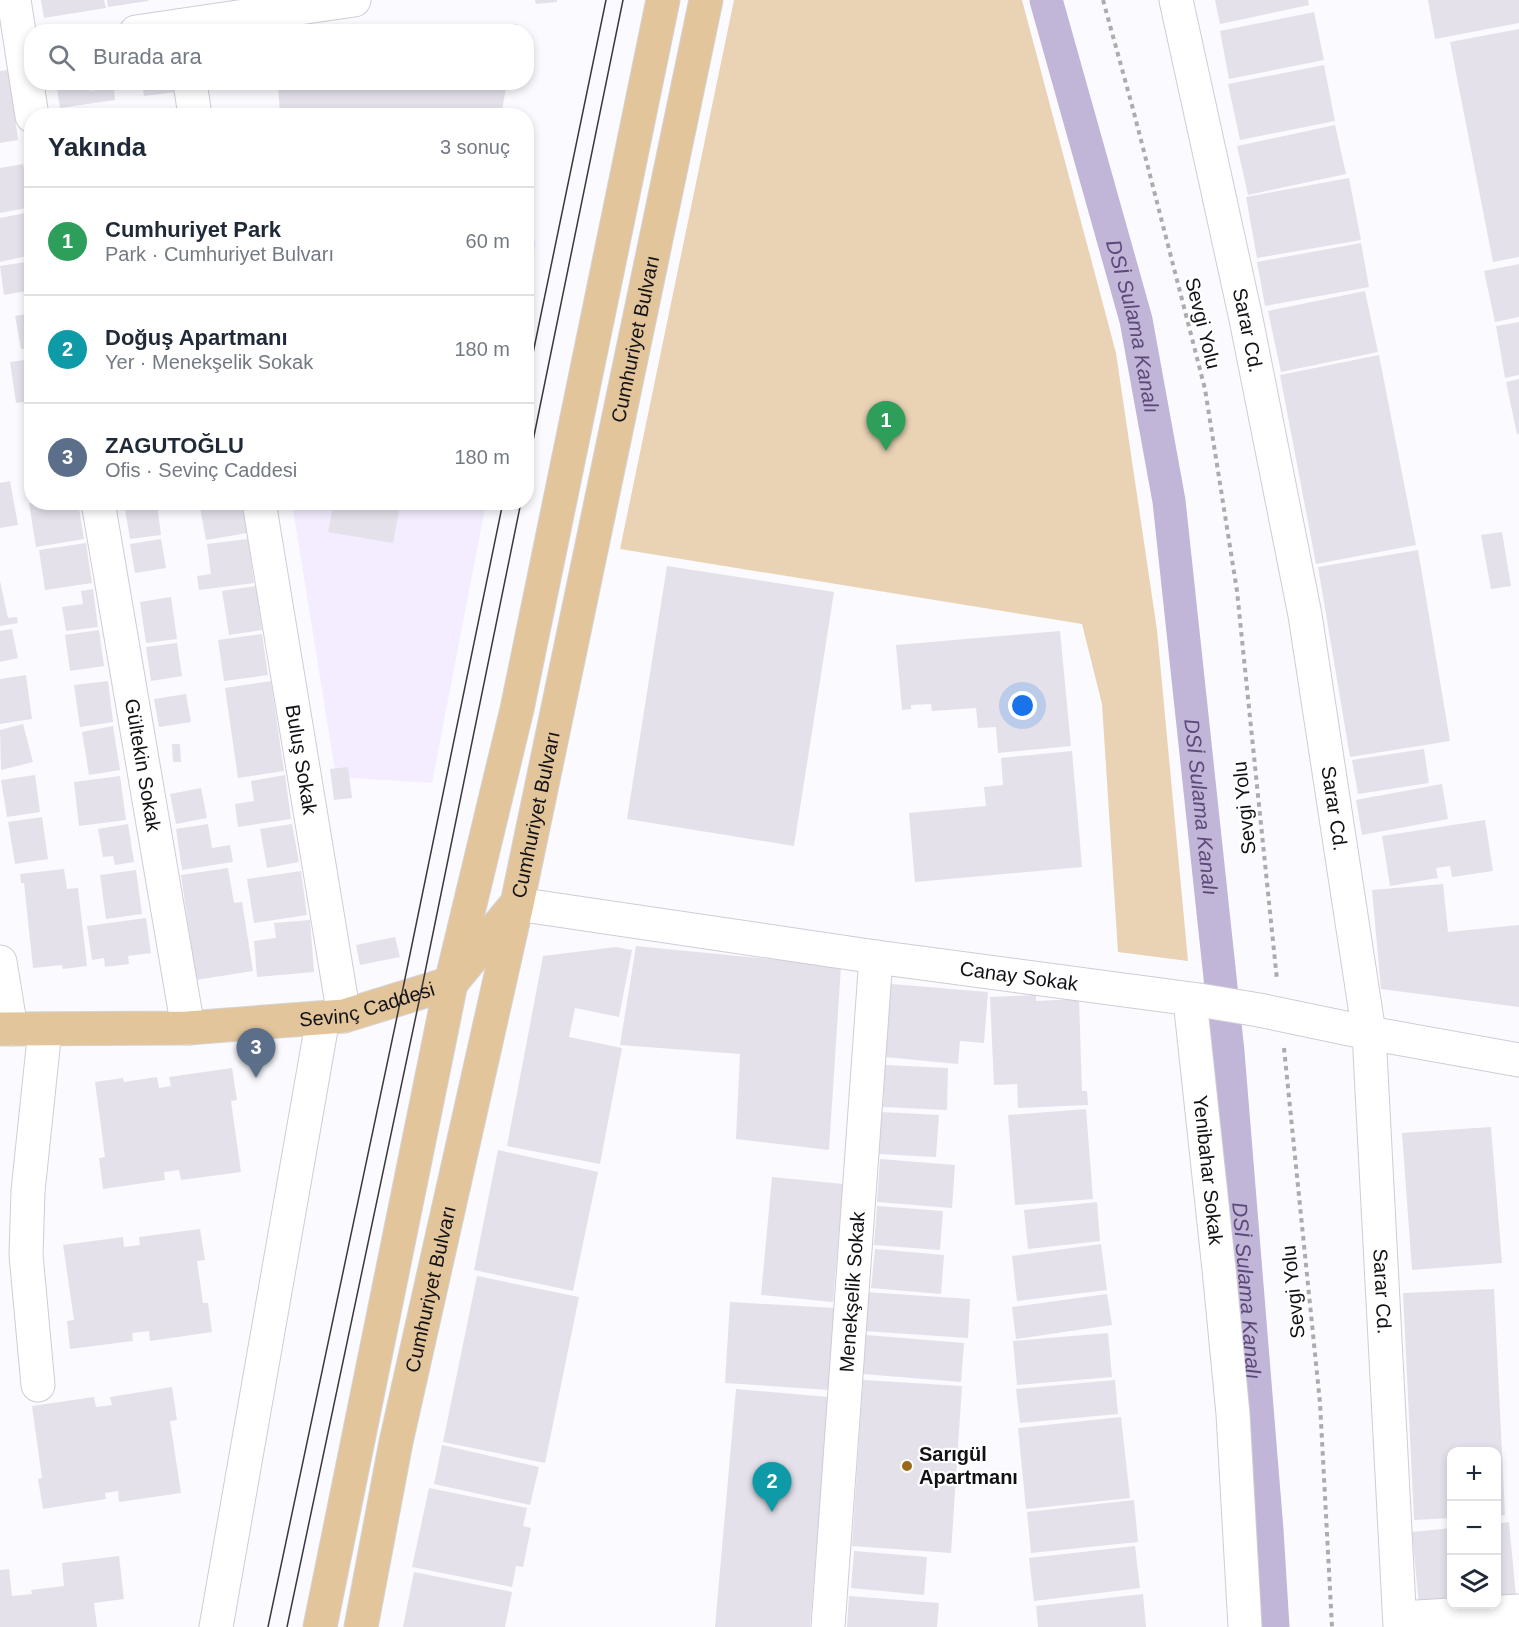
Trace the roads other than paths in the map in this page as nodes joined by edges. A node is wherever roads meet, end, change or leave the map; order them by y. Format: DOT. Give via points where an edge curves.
graph roads {
  1 [pos="14,0"];
  2 [pos="354,0"];
  3 [pos="663,0"];
  4 [pos="706,0"];
  5 [pos="1176,0"];
  6 [pos="180,19"];
  7 [pos="163,24"];
  8 [pos="18,49"];
  9 [pos="24,78"];
  10 [pos="27,90"];
  11 [pos="191,90"];
  12 [pos="30,108"];
  13 [pos="194,108"];
  14 [pos="99,510"];
  15 [pos="260,510"];
  16 [pos="517,904"];
  17 [pos="876,957"];
  18 [pos="0,962"];
  19 [pos="451,983"];
  20 [pos="1194,1000"];
  21 [pos="333,1017"];
  22 [pos="188,1028"];
  23 [pos="6,1029"];
  24 [pos="45,1029"];
  25 [pos="1369,1033"];
  26 [pos="1519,1060"];
  27 [pos="38,1385"];
  28 [pos="1519,1611"];
  29 [pos="1400,1623"];
  30 [pos="216,1627"];
  31 [pos="321,1627"];
  32 [pos="361,1627"];
  33 [pos="828,1627"];
  34 [pos="1245,1627"];
  1 -- 8 [label="street"];
  2 -- 6 [label="street"];
  3 -- 19 [label="main road, Cumhuriyet Bulvarı" via="517,709"];
  4 -- 16 [label="main road, Cumhuriyet Bulvarı"];
  5 -- 25 [label="street, Sarar Cd." via="1246,319 1305,615"];
  6 -- 7 [label="street"];
  8 -- 9 [label="street"];
  10 -- 12 [label="street"];
  11 -- 13 [label="street"];
  14 -- 22 [label="street, Gültekin Sokak"];
  15 -- 21 [label="street, Buluş Sokak"];
  16 -- 17 [label="street, Canay Sokak"];
  16 -- 19 [label="main road, Sevinç Caddesi"];
  16 -- 32 [label="main road, Cumhuriyet Bulvarı" via="396,1442"];
  17 -- 20 [label="street, Canay Sokak"];
  17 -- 33 [label="street, Menekşelik Sokak"];
  18 -- 23 [label="street"];
  19 -- 21 [label="main road, Sevinç Caddesi"];
  19 -- 31 [label="main road, Cumhuriyet Bulvarı"];
  20 -- 25 [label="street, Canay Sokak"];
  20 -- 34 [label="street, Yenibahar Sokak" via="1233,1414"];
  21 -- 22 [label="main road, Sevinç Caddesi"];
  21 -- 30 [label="street, Buluş Sokak"];
  22 -- 24 [label="main road, Sevinç Caddesi"];
  23 -- 24 [label="main road, Sevinç Caddesi"];
  24 -- 27 [label="street" via="28,1191 26,1255"];
  25 -- 26 [label="street, Canay Sokak"];
  25 -- 29 [label="street, Sarar Cd."];
  28 -- 29 [label="street"];
}
